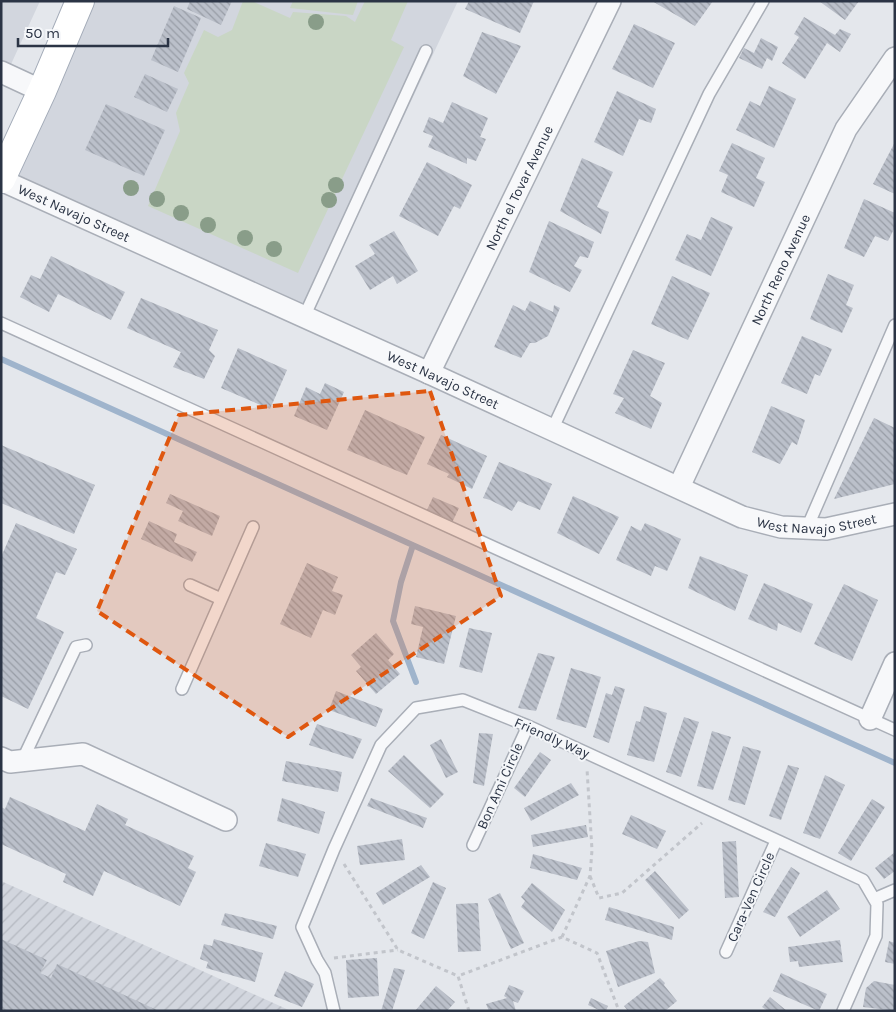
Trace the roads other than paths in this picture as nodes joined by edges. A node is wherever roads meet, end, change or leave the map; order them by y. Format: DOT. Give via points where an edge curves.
graph roads {
  1 [pos="610,1"];
  2 [pos="763,1"];
  3 [pos="76,5"];
  4 [pos="426,50"];
  5 [pos="895,58"];
  6 [pos="1,72"];
  7 [pos="42,91"];
  8 [pos="1,180"];
  9 [pos="304,317"];
  10 [pos="1,323"];
  11 [pos="895,325"];
  12 [pos="428,373"];
  13 [pos="552,430"];
  14 [pos="679,487"];
  15 [pos="895,514"];
  16 [pos="253,527"];
  17 [pos="807,528"];
  18 [pos="190,585"];
  19 [pos="221,599"];
  20 [pos="86,645"];
  21 [pos="895,663"];
  22 [pos="182,689"];
  23 [pos="870,719"];
  24 [pos="528,726"];
  25 [pos="895,730"];
  26 [pos="11,760"];
  27 [pos="226,820"];
  28 [pos="776,841"];
  29 [pos="473,845"];
  30 [pos="895,890"];
  31 [pos="874,899"];
  32 [pos="726,952"];
  33 [pos="334,1011"];
  34 [pos="843,1011"];
  1 -- 12 [label="street, North el Tovar Avenue"];
  2 -- 13 [label="lane" via="709,94"];
  3 -- 7 [label="main road"];
  4 -- 9 [label="lane"];
  5 -- 14 [label="street, North Reno Avenue" via="846,129"];
  6 -- 7 [label="street"];
  7 -- 8 [label="main road"];
  8 -- 9 [label="street, West Navajo Street"];
  9 -- 12 [label="street, West Navajo Street"];
  10 -- 23 [label="lane"];
  11 -- 17 [label="lane"];
  12 -- 13 [label="street, West Navajo Street"];
  13 -- 14 [label="street, West Navajo Street"];
  14 -- 17 [label="street, West Navajo Street" via="742,517 781,527"];
  15 -- 17 [label="street, West Navajo Street" via="826,529"];
  16 -- 19 [label="lane"];
  18 -- 19 [label="lane"];
  19 -- 22 [label="lane"];
  20 -- 26 [label="lane" via="76,647"];
  21 -- 23 [label="street"];
  23 -- 25 [label="lane"];
  24 -- 28 [label="lane, Friendly Way"];
  24 -- 29 [label="lane, Bon Ami Circle"];
  24 -- 33 [label="lane, Friendly Way" via="464,700 416,708 381,745 302,928 325,973"];
  26 -- 27 [label="street" via="83,754"];
  28 -- 31 [label="lane, Friendly Way" via="863,880"];
  28 -- 32 [label="lane, Cara-Ven Circle"];
  30 -- 31 [label="lane"];
  31 -- 34 [label="lane, Friendly Way" via="877,904 876,936"];
}
